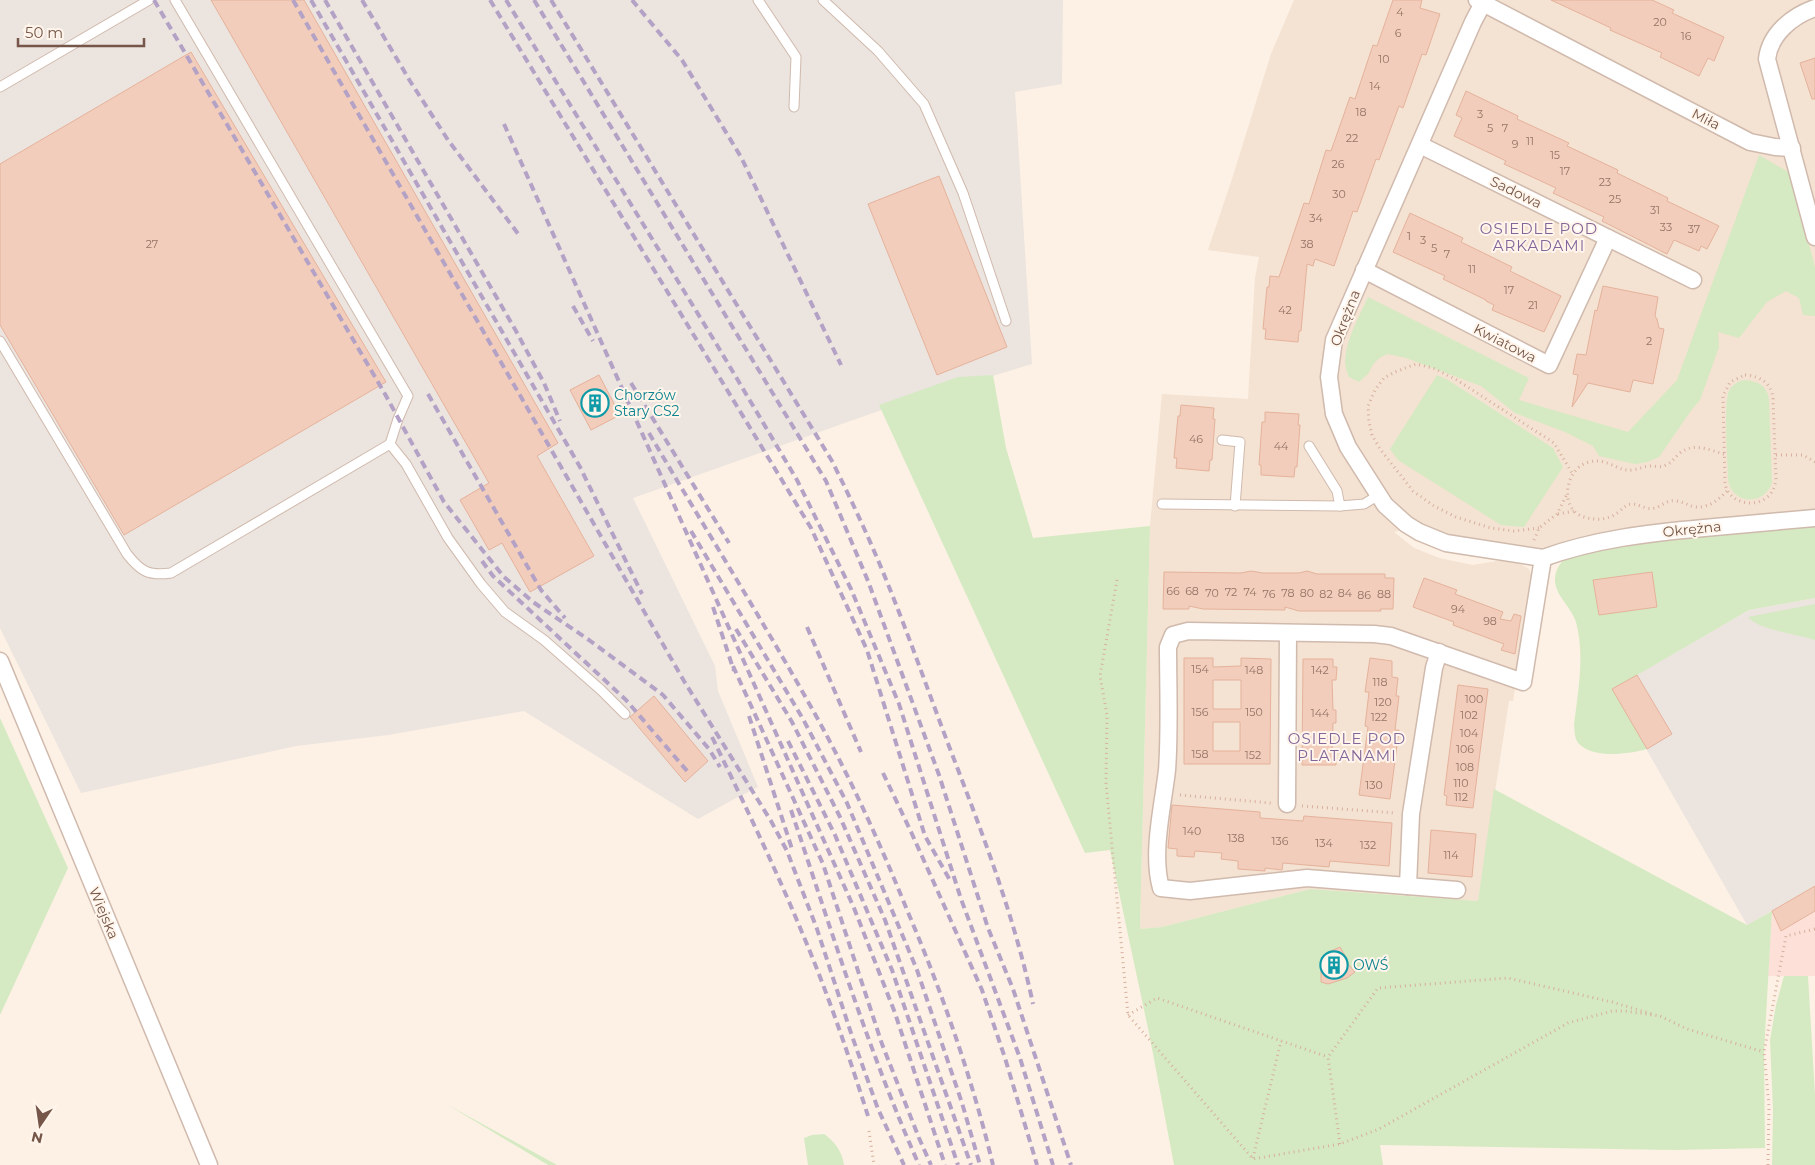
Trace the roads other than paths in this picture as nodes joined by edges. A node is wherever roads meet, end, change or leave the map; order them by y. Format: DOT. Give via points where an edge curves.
graph roads {
  1 [pos="149,0"];
  2 [pos="175,0"];
  3 [pos="758,0"];
  4 [pos="823,0"];
  5 [pos="1480,2"];
  6 [pos="1813,5"];
  7 [pos="0,87"];
  8 [pos="794,106"];
  9 [pos="1420,144"];
  10 [pos="1792,148"];
  11 [pos="1815,236"];
  12 [pos="1608,238"];
  13 [pos="1364,270"];
  14 [pos="1693,280"];
  15 [pos="1006,321"];
  16 [pos="0,341"];
  17 [pos="1222,440"];
  18 [pos="390,444"];
  19 [pos="1309,446"];
  20 [pos="1377,496"];
  21 [pos="1162,504"];
  22 [pos="1235,506"];
  23 [pos="1340,506"];
  24 [pos="1815,518"];
  25 [pos="1543,558"];
  26 [pos="1288,633"];
  27 [pos="1439,652"];
  28 [pos="0,661"];
  29 [pos="624,714"];
  30 [pos="1286,804"];
  31 [pos="1408,886"];
  32 [pos="1457,890"];
  33 [pos="209,1165"];
  1 -- 7 [label="lane"];
  2 -- 18 [label="lane" via="408,396"];
  3 -- 8 [label="lane" via="796,57"];
  4 -- 15 [label="lane" via="878,51 924,104 963,193"];
  5 -- 9 [label="street, Okrężna"];
  5 -- 10 [label="street, Miła" via="1750,142"];
  6 -- 10 [label="street" via="1783,27 1768,52 1770,76"];
  9 -- 12 [label="street, Sadowa"];
  9 -- 13 [label="street, Okrężna"];
  10 -- 11 [label="street"];
  12 -- 13 [label="street, Kwiatowa" via="1549,365"];
  12 -- 14 [label="street, Sadowa"];
  13 -- 20 [label="street, Okrężna" via="1334,340 1330,386 1334,414 1342,436"];
  16 -- 18 [label="lane" via="127,554 138,568 156,575 171,573"];
  17 -- 22 [label="lane" via="1240,442"];
  18 -- 29 [label="lane" via="406,464 448,538 505,612 544,640"];
  19 -- 23 [label="lane" via="1337,491"];
  20 -- 23 [label="lane" via="1364,504"];
  20 -- 25 [label="street, Okrężna" via="1394,515 1431,538"];
  21 -- 22 [label="lane"];
  22 -- 23 [label="lane"];
  24 -- 25 [label="street, Okrężna" via="1667,531 1600,541"];
  25 -- 27 [label="street" via="1523,682"];
  26 -- 27 [label="street" via="1382,635"];
  26 -- 30 [label="street"];
  26 -- 31 [label="street" via="1188,630 1173,635 1168,647 1167,769 1157,865 1161,888 1190,891 1307,878"];
  27 -- 31 [label="street" via="1411,814"];
  28 -- 33 [label="street, Wiejska"];
  31 -- 32 [label="street"];
}
